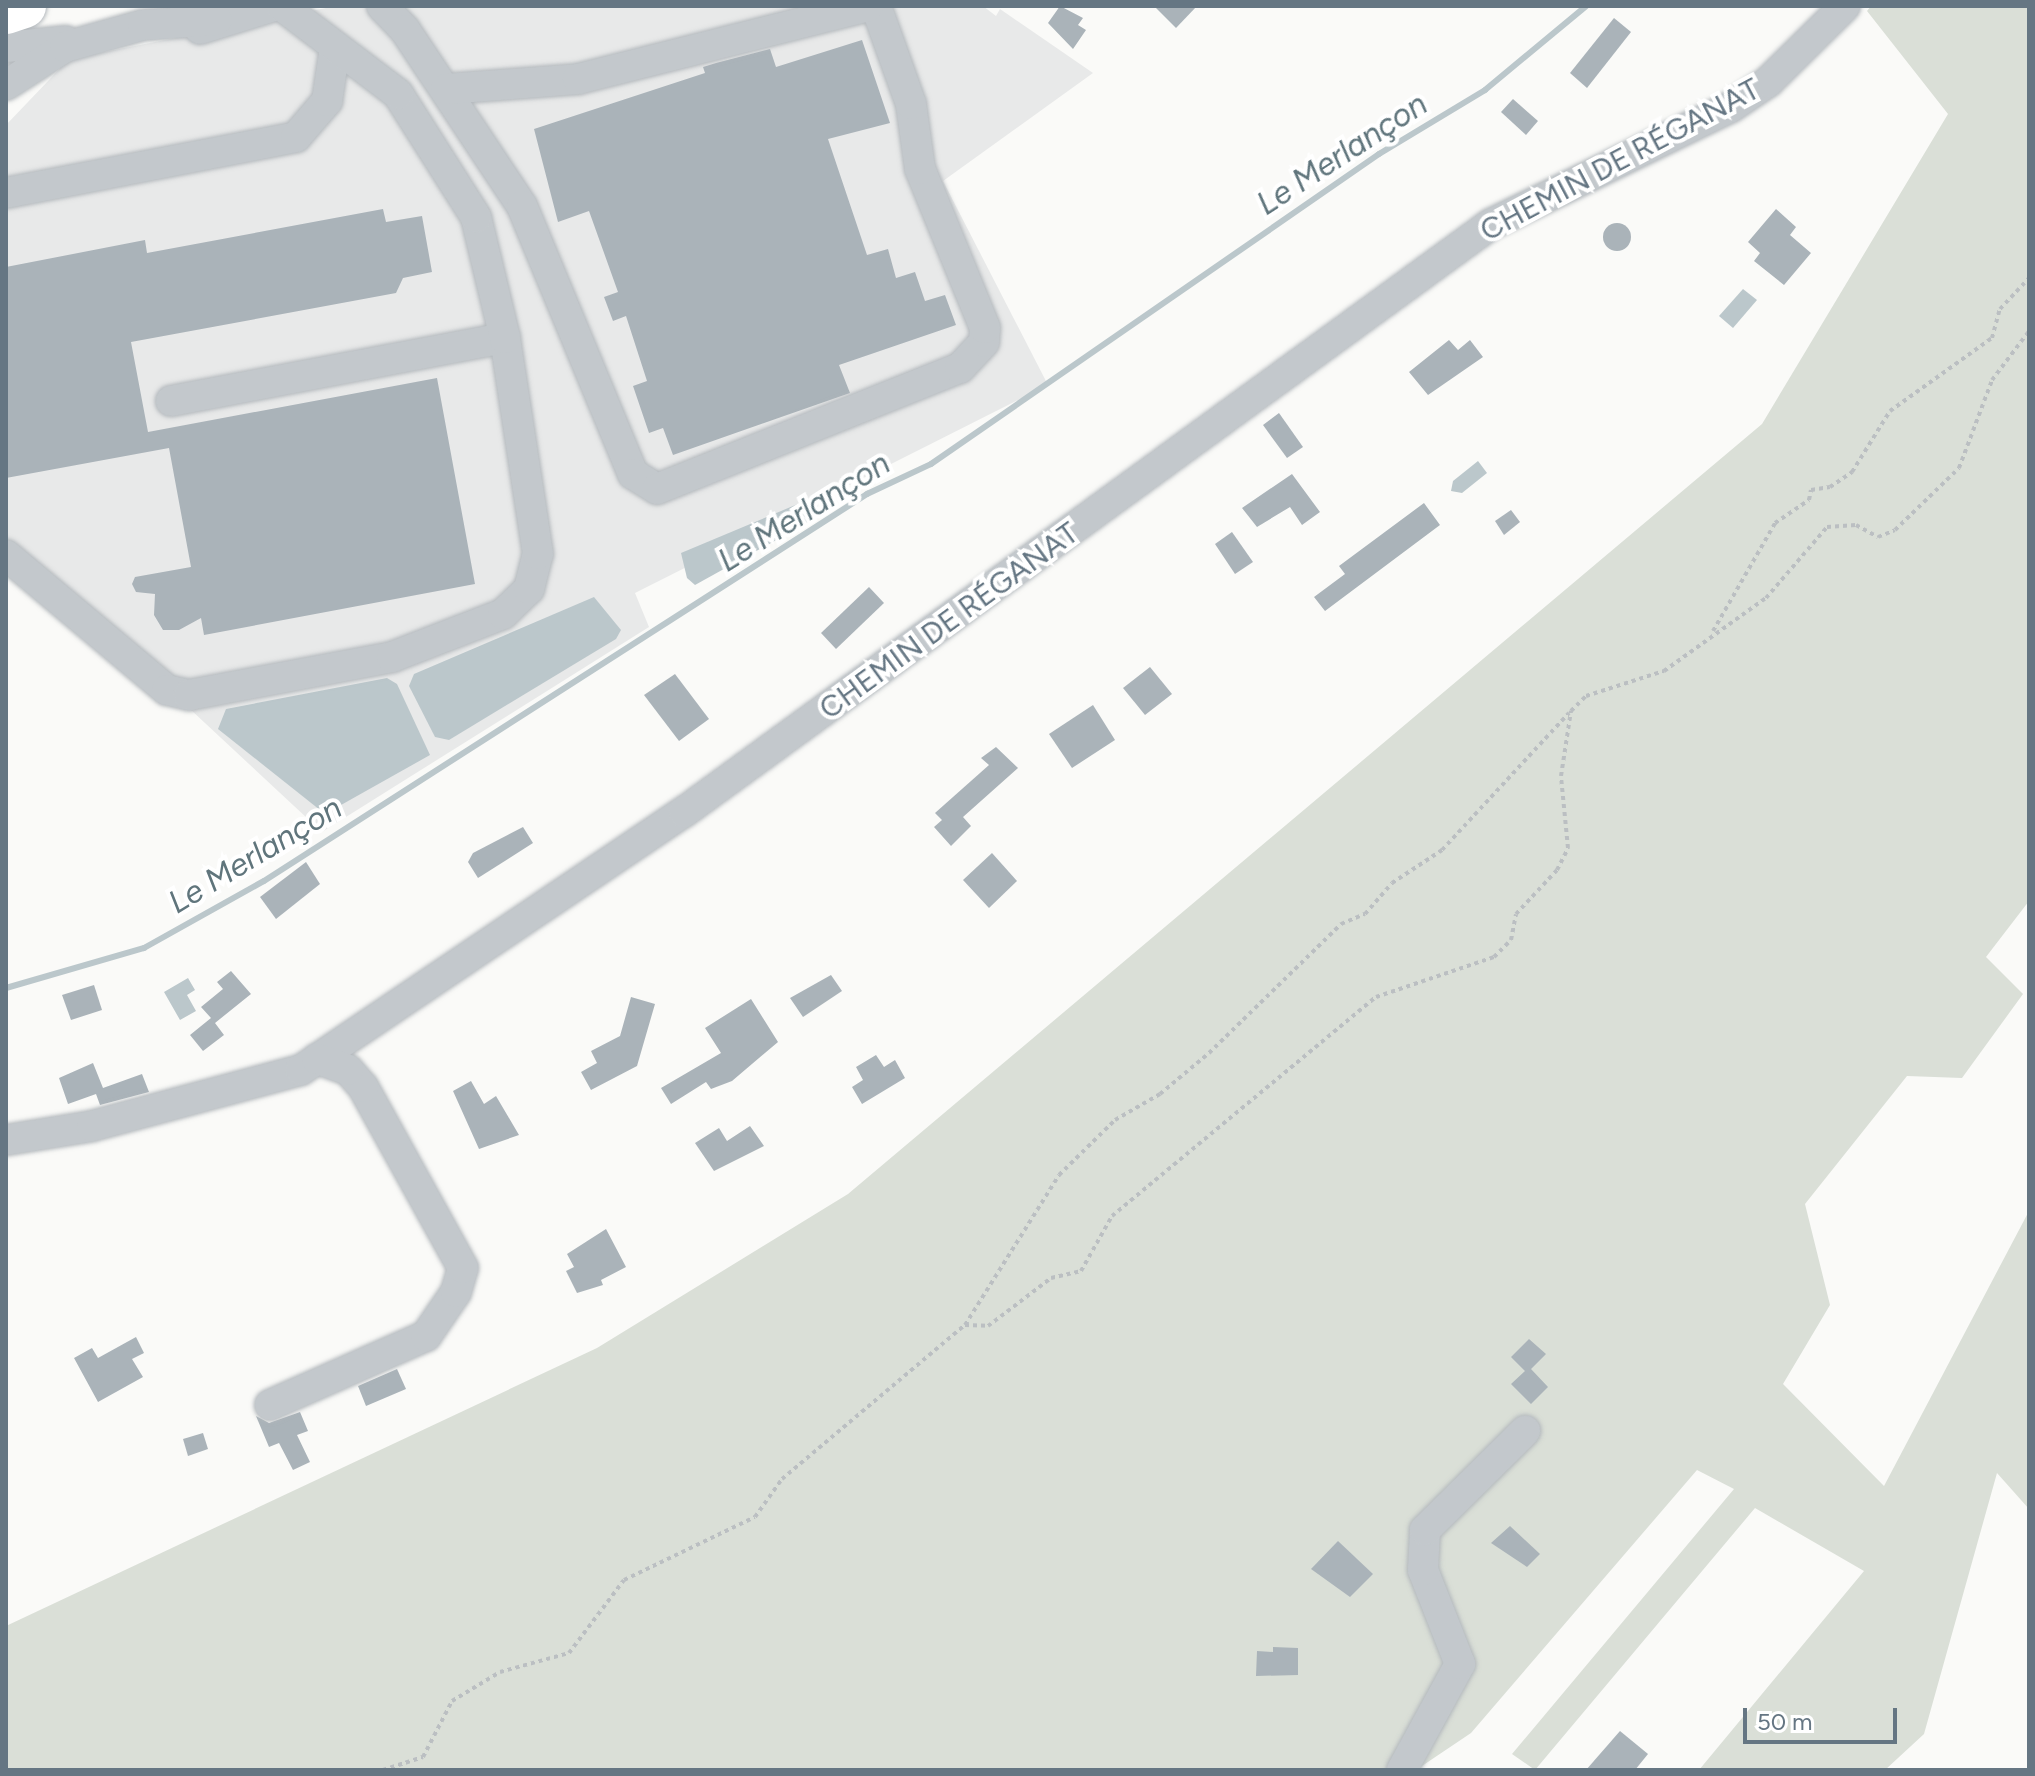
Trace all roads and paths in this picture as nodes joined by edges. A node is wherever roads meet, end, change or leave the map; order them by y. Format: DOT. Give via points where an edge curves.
graph roads {
  1 [pos="24,6"];
  2 [pos="274,6"];
  3 [pos="282,6"];
  4 [pos="382,6"];
  5 [pos="868,6"];
  6 [pos="1845,6"];
  7 [pos="6,12"];
  8 [pos="880,19"];
  9 [pos="105,38"];
  10 [pos="6,47"];
  11 [pos="335,47"];
  12 [pos="6,85"];
  13 [pos="446,89"];
  14 [pos="6,193"];
  15 [pos="2029,278"];
  16 [pos="2029,331"];
  17 [pos="505,338"];
  18 [pos="171,401"];
  19 [pos="6,555"];
  20 [pos="1712,632"];
  21 [pos="1571,711"];
  22 [pos="317,1059"];
  23 [pos="6,1140"];
  24 [pos="965,1325"];
  25 [pos="270,1405"];
  26 [pos="1525,1431"];
  27 [pos="383,1770"];
  28 [pos="1402,1770"];
  1 -- 7 [label="highway"];
  2 -- 9 [label="street" via="217,20 184,35 146,42"];
  3 -- 11 [label="street"];
  4 -- 13 [label="street"];
  5 -- 13 [label="street" via="578,79"];
  6 -- 22 [label="street, CHEMIN DE RÉGANAT" via="1768,82 1731,107 1491,224 684,812"];
  8 -- 13 [label="street" via="911,104 920,169 985,328 984,342 960,368 657,489 633,474 544,246"];
  9 -- 10 [label="street"];
  9 -- 12 [label="street" via="45,56"];
  11 -- 14 [label="street" via="327,101 296,137"];
  11 -- 17 [label="street" via="398,94 471,206"];
  15 -- 20 [label="path" via="2000,309 1992,338 1890,411 1852,472 1830,487 1811,490 1809,500 1775,523"];
  16 -- 20 [label="path" via="1992,380 1959,468 1895,530 1878,537 1856,525 1827,527 1766,598"];
  17 -- 18 [label="street"];
  17 -- 19 [label="street" via="538,554 529,589 503,614 392,657 179,694"];
  20 -- 21 [label="path" via="1664,671 1586,696"];
  21 -- 24 [label="path" via="1442,850 1392,883 1365,914 1341,924 1209,1053 1160,1094 1115,1120 1059,1175"];
  21 -- 24 [label="path" via="1561,776 1568,848 1557,870 1516,914 1503,949 1494,957 1376,997 1112,1216 1081,1271 1051,1278 988,1326"];
  22 -- 23 [label="street, CHEMIN DE RÉGANAT" via="301,1070 92,1126"];
  22 -- 25 [label="street" via="348,1070 363,1087 463,1268 456,1292 426,1336"];
  24 -- 27 [label="path" via="782,1479 755,1517 624,1580 569,1653 500,1672 452,1701 423,1757"];
  26 -- 28 [label="street" via="1425,1530 1423,1570 1460,1664"];
}
